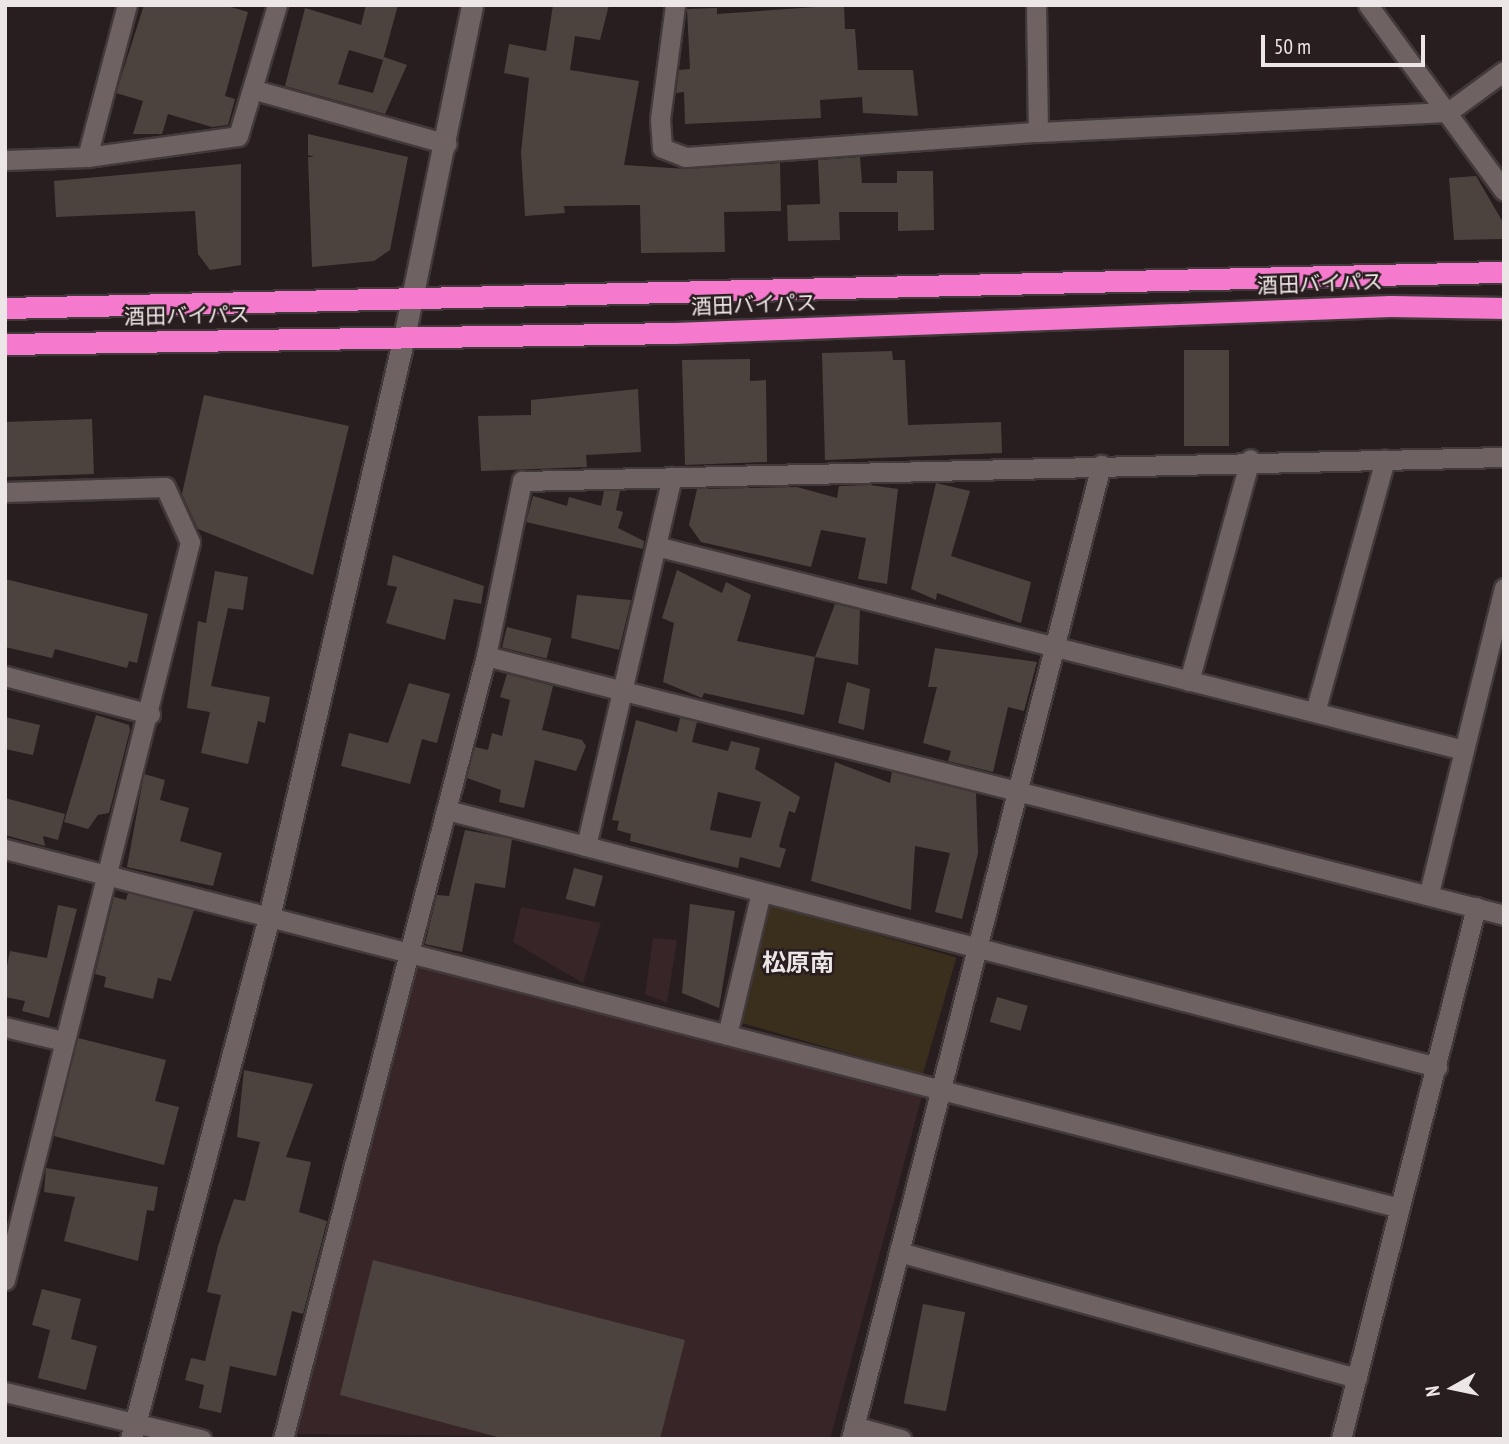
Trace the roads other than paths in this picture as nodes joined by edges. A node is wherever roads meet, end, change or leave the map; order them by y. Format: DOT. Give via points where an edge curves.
graph roads {
  1 [pos="127,5"];
  2 [pos="277,5"];
  3 [pos="472,5"];
  4 [pos="676,5"];
  5 [pos="1036,5"];
  6 [pos="1368,5"];
  7 [pos="1504,71"];
  8 [pos="255,90"];
  9 [pos="1448,112"];
  10 [pos="1038,132"];
  11 [pos="447,144"];
  12 [pos="87,157"];
  13 [pos="5,160"];
  14 [pos="1504,191"];
  15 [pos="1504,272"];
  16 [pos="414,296"];
  17 [pos="5,308"];
  18 [pos="1504,308"];
  19 [pos="404,337"];
  20 [pos="5,345"];
  21 [pos="1504,457"];
  22 [pos="1250,459"];
  23 [pos="1385,460"];
  24 [pos="1101,465"];
  25 [pos="672,477"];
  26 [pos="5,492"];
  27 [pos="656,546"];
  28 [pos="1504,588"];
  29 [pos="1055,647"];
  30 [pos="486,656"];
  31 [pos="5,676"];
  32 [pos="1189,681"];
  33 [pos="622,691"];
  34 [pos="1315,712"];
  35 [pos="150,714"];
  36 [pos="1464,750"];
  37 [pos="1017,793"];
  38 [pos="447,810"];
  39 [pos="586,846"];
  40 [pos="5,849"];
  41 [pos="109,876"];
  42 [pos="761,892"];
  43 [pos="1429,893"];
  44 [pos="1476,906"];
  45 [pos="1504,915"];
  46 [pos="268,917"];
  47 [pos="977,948"];
  48 [pos="410,953"];
  49 [pos="5,1027"];
  50 [pos="727,1035"];
  51 [pos="62,1041"];
  52 [pos="1437,1067"];
  53 [pos="941,1089"];
  54 [pos="1401,1208"];
  55 [pos="14,1211"];
  56 [pos="899,1252"];
  57 [pos="5,1280"];
  58 [pos="1357,1378"];
  59 [pos="5,1392"];
  60 [pos="133,1430"];
  61 [pos="852,1432"];
  62 [pos="201,1439"];
  63 [pos="282,1439"];
  64 [pos="901,1439"];
  65 [pos="1341,1439"];
  1 -- 12 [label="street"];
  2 -- 8 [label="street"];
  3 -- 11 [label="street"];
  4 -- 10 [label="street" via="660,119 662,148 685,157"];
  5 -- 10 [label="street"];
  6 -- 9 [label="street"];
  7 -- 9 [label="street"];
  8 -- 11 [label="street"];
  8 -- 12 [label="street" via="238,136"];
  9 -- 10 [label="street"];
  9 -- 14 [label="street"];
  11 -- 16 [label="street"];
  12 -- 13 [label="street"];
  15 -- 16 [label="highway, 酒田バイパス"];
  16 -- 17 [label="highway, 酒田バイパス"];
  16 -- 19 [label="street"];
  18 -- 19 [label="highway, 酒田バイパス" via="1390,306"];
  19 -- 20 [label="highway, 酒田バイパス"];
  19 -- 46 [label="street"];
  21 -- 23 [label="street"];
  22 -- 23 [label="street"];
  22 -- 24 [label="street"];
  22 -- 32 [label="street"];
  23 -- 34 [label="street"];
  24 -- 25 [label="street"];
  24 -- 29 [label="street"];
  25 -- 27 [label="street"];
  25 -- 30 [label="street" via="522,481"];
  26 -- 35 [label="street" via="165,487 190,542"];
  27 -- 29 [label="street"];
  27 -- 33 [label="street"];
  28 -- 36 [label="street"];
  29 -- 32 [label="street"];
  29 -- 37 [label="street"];
  30 -- 33 [label="street"];
  30 -- 38 [label="street"];
  31 -- 35 [label="street"];
  32 -- 34 [label="street"];
  33 -- 37 [label="street"];
  33 -- 39 [label="street"];
  34 -- 36 [label="street"];
  35 -- 41 [label="street"];
  36 -- 43 [label="street"];
  37 -- 43 [label="street"];
  37 -- 47 [label="street"];
  38 -- 39 [label="street"];
  38 -- 48 [label="street"];
  39 -- 42 [label="street"];
  40 -- 41 [label="street"];
  41 -- 46 [label="street"];
  41 -- 51 [label="street"];
  42 -- 47 [label="street"];
  42 -- 50 [label="street"];
  43 -- 44 [label="street"];
  44 -- 45 [label="street"];
  44 -- 52 [label="street"];
  46 -- 48 [label="street"];
  46 -- 60 [label="street"];
  47 -- 52 [label="street"];
  47 -- 53 [label="street"];
  48 -- 50 [label="street"];
  48 -- 63 [label="street"];
  49 -- 51 [label="street"];
  50 -- 53 [label="street"];
  51 -- 55 [label="street"];
  52 -- 54 [label="street"];
  53 -- 54 [label="street"];
  53 -- 56 [label="street"];
  54 -- 58 [label="street"];
  55 -- 57 [label="street"];
  56 -- 58 [label="street"];
  56 -- 61 [label="street"];
  58 -- 65 [label="street"];
  59 -- 60 [label="street"];
  60 -- 62 [label="street"];
  61 -- 64 [label="street"];
}
